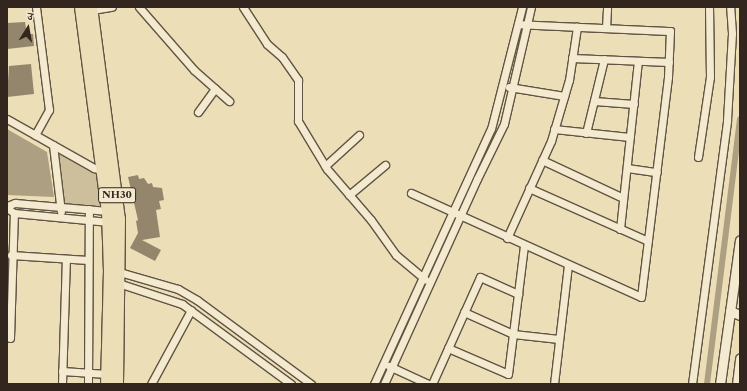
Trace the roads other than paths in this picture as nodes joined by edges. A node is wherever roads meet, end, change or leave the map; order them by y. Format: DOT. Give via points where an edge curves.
graph roads {
  1 [pos="36,7"];
  2 [pos="112,7"];
  3 [pos="139,7"];
  4 [pos="243,7"];
  5 [pos="522,7"];
  6 [pos="530,7"];
  7 [pos="608,7"];
  8 [pos="710,7"];
  9 [pos="730,7"];
  10 [pos="88,8"];
  11 [pos="518,24"];
  12 [pos="527,24"];
  13 [pos="577,27"];
  14 [pos="606,28"];
  15 [pos="572,58"];
  16 [pos="604,60"];
  17 [pos="638,61"];
  18 [pos="668,62"];
  19 [pos="503,86"];
  20 [pos="513,88"];
  21 [pos="215,89"];
  22 [pos="564,96"];
  23 [pos="229,101"];
  24 [pos="594,101"];
  25 [pos="634,104"];
  26 [pos="198,112"];
  27 [pos="7,119"];
  28 [pos="554,129"];
  29 [pos="586,133"];
  30 [pos="35,135"];
  31 [pos="359,135"];
  32 [pos="630,137"];
  33 [pos="53,145"];
  34 [pos="698,157"];
  35 [pos="542,160"];
  36 [pos="385,165"];
  37 [pos="325,166"];
  38 [pos="627,168"];
  39 [pos="104,171"];
  40 [pos="657,172"];
  41 [pos="529,188"];
  42 [pos="411,193"];
  43 [pos="349,195"];
  44 [pos="623,198"];
  45 [pos="7,207"];
  46 [pos="61,207"];
  47 [pos="89,209"];
  48 [pos="14,213"];
  49 [pos="451,213"];
  50 [pos="108,216"];
  51 [pos="61,217"];
  52 [pos="460,217"];
  53 [pos="89,220"];
  54 [pos="620,229"];
  55 [pos="507,238"];
  56 [pos="740,240"];
  57 [pos="648,241"];
  58 [pos="524,245"];
  59 [pos="11,255"];
  60 [pos="66,259"];
  61 [pos="88,260"];
  62 [pos="568,265"];
  63 [pos="115,276"];
  64 [pos="422,277"];
  65 [pos="430,282"];
  66 [pos="518,294"];
  67 [pos="740,309"];
  68 [pos="191,310"];
  69 [pos="730,310"];
  70 [pos="464,312"];
  71 [pos="740,315"];
  72 [pos="513,334"];
  73 [pos="10,338"];
  74 [pos="559,339"];
  75 [pos="448,348"];
  76 [pos="740,358"];
  77 [pos="383,364"];
  78 [pos="391,367"];
  79 [pos="62,371"];
  80 [pos="88,372"];
  81 [pos="107,379"];
  82 [pos="62,384"];
  83 [pos="88,384"];
  84 [pos="117,384"];
  85 [pos="152,384"];
  86 [pos="291,384"];
  87 [pos="311,384"];
  88 [pos="374,384"];
  89 [pos="384,384"];
  90 [pos="428,384"];
  91 [pos="432,384"];
  92 [pos="554,384"];
  93 [pos="692,384"];
  94 [pos="720,384"];
  95 [pos="737,384"];
  1 -- 30 [label="street" via="49,110"];
  2 -- 10 [label="street"];
  3 -- 21 [label="street"];
  4 -- 37 [label="street" via="267,44 282,56 298,80 298,120"];
  5 -- 11 [label="street"];
  6 -- 12 [label="street"];
  7 -- 14 [label="street"];
  8 -- 34 [label="street" via="710,77"];
  9 -- 93 [label="street" via="732,33 727,120"];
  10 -- 39 [label="highway, NH30"];
  10 -- 63 [label="highway, NH30" via="115,176"];
  11 -- 12 [label="street"];
  11 -- 19 [label="street"];
  12 -- 13 [label="street"];
  12 -- 20 [label="street"];
  13 -- 14 [label="street"];
  13 -- 15 [label="street"];
  14 -- 18 [label="street" via="670,31"];
  15 -- 16 [label="street"];
  15 -- 22 [label="street"];
  16 -- 17 [label="street"];
  16 -- 24 [label="street"];
  17 -- 18 [label="street"];
  17 -- 25 [label="street"];
  18 -- 40 [label="street"];
  19 -- 20 [label="street"];
  19 -- 49 [label="street" via="491,129"];
  20 -- 22 [label="street"];
  20 -- 52 [label="street" via="504,124"];
  21 -- 23 [label="street"];
  21 -- 26 [label="street"];
  22 -- 28 [label="street"];
  24 -- 25 [label="street"];
  24 -- 29 [label="street"];
  25 -- 32 [label="street"];
  27 -- 30 [label="street"];
  28 -- 29 [label="street"];
  28 -- 35 [label="street"];
  29 -- 32 [label="street"];
  30 -- 33 [label="street"];
  31 -- 37 [label="street"];
  32 -- 38 [label="street"];
  33 -- 39 [label="street"];
  33 -- 46 [label="street"];
  35 -- 41 [label="street"];
  35 -- 44 [label="street"];
  36 -- 43 [label="street"];
  37 -- 43 [label="street"];
  38 -- 40 [label="street"];
  38 -- 44 [label="street"];
  39 -- 50 [label="highway, NH30"];
  40 -- 57 [label="street"];
  41 -- 54 [label="street"];
  41 -- 55 [label="street"];
  42 -- 49 [label="street"];
  43 -- 64 [label="street" via="396,255"];
  44 -- 54 [label="street"];
  45 -- 46 [label="street" via="15,203"];
  45 -- 48 [label="street"];
  46 -- 47 [label="street"];
  46 -- 51 [label="street"];
  47 -- 50 [label="street"];
  47 -- 53 [label="street"];
  48 -- 51 [label="street"];
  48 -- 59 [label="street"];
  49 -- 52 [label="street"];
  49 -- 64 [label="street"];
  50 -- 53 [label="street"];
  50 -- 63 [label="highway, NH30"];
  51 -- 53 [label="street"];
  52 -- 55 [label="street"];
  52 -- 65 [label="street"];
  53 -- 61 [label="street"];
  54 -- 57 [label="street"];
  55 -- 58 [label="street"];
  56 -- 69 [label="street"];
  57 -- 62 [label="street" via="641,297"];
  58 -- 62 [label="street"];
  58 -- 66 [label="street"];
  59 -- 60 [label="street"];
  59 -- 73 [label="street"];
  60 -- 61 [label="street"];
  60 -- 79 [label="street"];
  61 -- 80 [label="street"];
  62 -- 74 [label="street"];
  63 -- 68 [label="street"];
  63 -- 81 [label="highway, NH30"];
  63 -- 84 [label="highway, NH30"];
  63 -- 87 [label="street" via="178,289 197,300"];
  64 -- 65 [label="street"];
  64 -- 77 [label="street"];
  65 -- 78 [label="street"];
  66 -- 70 [label="street" via="480,277"];
  66 -- 72 [label="street"];
  67 -- 69 [label="street"];
  68 -- 85 [label="street"];
  68 -- 86 [label="street"];
  69 -- 71 [label="street"];
  69 -- 94 [label="street"];
  70 -- 72 [label="street"];
  70 -- 75 [label="street"];
  72 -- 74 [label="street"];
  72 -- 75 [label="street" via="508,374"];
  74 -- 92 [label="street"];
  75 -- 91 [label="street"];
  76 -- 95 [label="street"];
  77 -- 78 [label="street"];
  77 -- 88 [label="street"];
  78 -- 89 [label="street"];
  78 -- 90 [label="street"];
  79 -- 80 [label="street"];
  79 -- 82 [label="street"];
  80 -- 81 [label="street"];
  80 -- 83 [label="street"];
}
